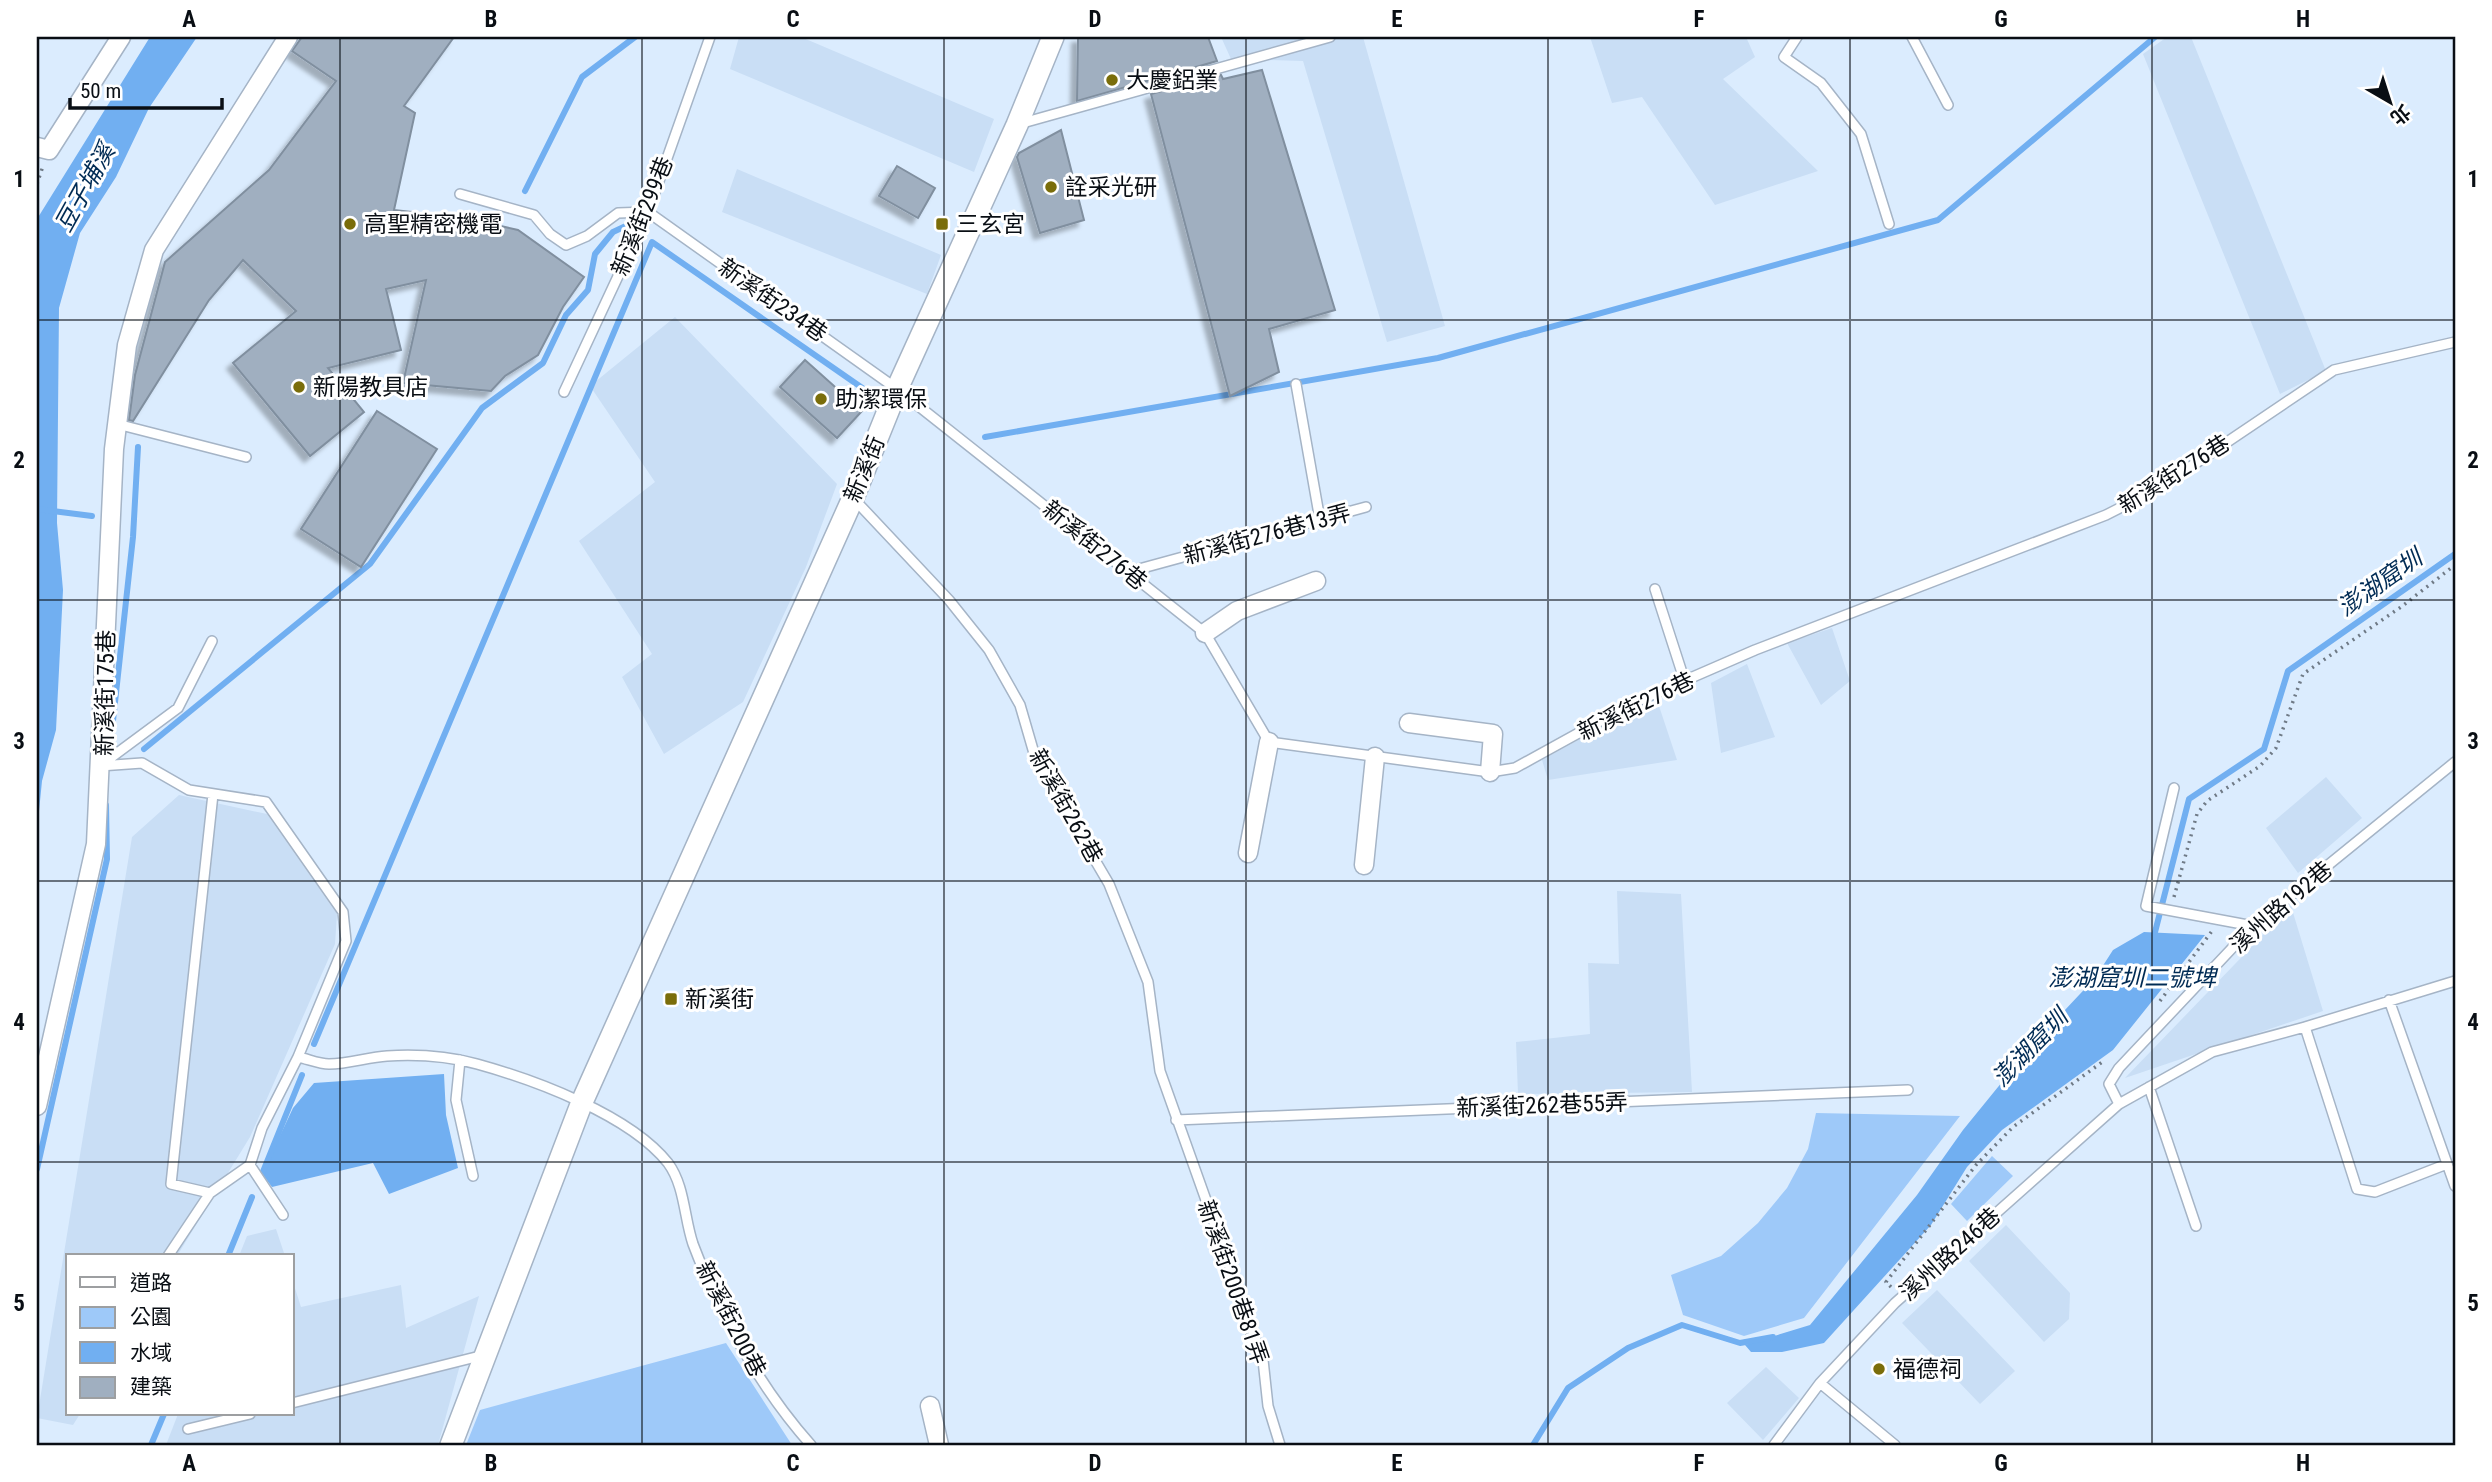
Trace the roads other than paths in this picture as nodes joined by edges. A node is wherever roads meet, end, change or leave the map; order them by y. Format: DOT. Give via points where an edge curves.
graph roads {
  1 [pos="121,37"];
  2 [pos="288,37"];
  3 [pos="710,37"];
  4 [pos="1053,37"];
  5 [pos="1330,37"];
  6 [pos="1797,37"];
  7 [pos="1912,37"];
  8 [pos="1948,105"];
  9 [pos="1017,125"];
  10 [pos="37,147"];
  11 [pos="460,194"];
  12 [pos="648,212"];
  13 [pos="1889,225"];
  14 [pos="2455,342"];
  15 [pos="1296,384"];
  16 [pos="897,389"];
  17 [pos="564,392"];
  18 [pos="117,424"];
  19 [pos="246,457"];
  20 [pos="853,498"];
  21 [pos="1366,507"];
  22 [pos="1320,520"];
  23 [pos="1128,572"];
  24 [pos="1316,581"];
  25 [pos="1655,589"];
  26 [pos="1205,633"];
  27 [pos="212,641"];
  28 [pos="1685,682"];
  29 [pos="1409,723"];
  30 [pos="1269,742"];
  31 [pos="1375,757"];
  32 [pos="2455,762"];
  33 [pos="100,766"];
  34 [pos="1490,772"];
  35 [pos="2174,789"];
  36 [pos="213,794"];
  37 [pos="1248,853"];
  38 [pos="1364,865"];
  39 [pos="2253,926"];
  40 [pos="2455,981"];
  41 [pos="2389,1000"];
  42 [pos="2305,1027"];
  43 [pos="298,1057"];
  44 [pos="460,1060"];
  45 [pos="2149,1087"];
  46 [pos="1908,1090"];
  47 [pos="582,1102"];
  48 [pos="2119,1104"];
  49 [pos="37,1106"];
  50 [pos="1176,1120"];
  51 [pos="2447,1164"];
  52 [pos="250,1166"];
  53 [pos="473,1176"];
  54 [pos="2455,1186"];
  55 [pos="210,1193"];
  56 [pos="283,1215"];
  57 [pos="2196,1226"];
  58 [pos="169,1254"];
  59 [pos="485,1355"];
  60 [pos="1820,1383"];
  61 [pos="294,1403"];
  62 [pos="930,1406"];
  63 [pos="242,1416"];
  64 [pos="188,1429"];
  65 [pos="451,1445"];
  66 [pos="811,1445"];
  67 [pos="939,1445"];
  68 [pos="1280,1445"];
  69 [pos="1774,1445"];
  70 [pos="1895,1445"];
  1 -- 10 [label="street" via="49,150"];
  2 -- 18 [label="street, 新溪街175巷" via="154,250 127,345"];
  3 -- 12 [label="lane, 新溪街299巷"];
  4 -- 9 [label="street, 新溪街"];
  5 -- 9 [label="lane"];
  6 -- 13 [label="lane" via="1784,57 1821,83 1861,134"];
  7 -- 8 [label="lane"];
  9 -- 16 [label="street, 新溪街"];
  11 -- 12 [label="lane" via="534,215 566,245 618,213"];
  12 -- 16 [label="lane, 新溪街234巷"];
  12 -- 17 [label="lane, 新溪街299巷"];
  14 -- 28 [label="lane, 新溪街276巷" via="2334,370 2159,488 2106,515 1755,650"];
  15 -- 22 [label="lane"];
  16 -- 20 [label="street, 新溪街"];
  16 -- 23 [label="lane, 新溪街276巷"];
  18 -- 19 [label="lane"];
  18 -- 33 [label="street, 新溪街175巷"];
  20 -- 47 [label="street, 新溪街"];
  20 -- 50 [label="lane, 新溪街262巷" via="949,600 989,650 1020,705 1036,760 1109,884 1148,982 1160,1071"];
  21 -- 22 [label="lane, 新溪街276巷13弄"];
  22 -- 23 [label="lane, 新溪街276巷13弄"];
  23 -- 26 [label="lane, 新溪街276巷"];
  24 -- 26 [label="street" via="1237,611"];
  25 -- 28 [label="lane"];
  26 -- 30 [label="lane, 新溪街276巷"];
  27 -- 33 [label="lane" via="178,708"];
  28 -- 34 [label="lane, 新溪街276巷" via="1633,703 1515,768"];
  29 -- 34 [label="street" via="1493,734"];
  30 -- 31 [label="lane, 新溪街276巷"];
  30 -- 37 [label="street"];
  31 -- 34 [label="lane, 新溪街276巷"];
  31 -- 38 [label="street"];
  32 -- 39 [label="lane, 溪州路192巷"];
  33 -- 36 [label="lane, 新溪街175巷" via="142,763 189,790"];
  33 -- 49 [label="street" via="96,844"];
  35 -- 39 [label="lane" via="2146,906"];
  36 -- 43 [label="lane, 新溪街175巷" via="266,802 343,912 346,941"];
  36 -- 55 [label="lane" via="171,1184"];
  39 -- 48 [label="lane, 溪州路192巷" via="2119,1069 2109,1084"];
  40 -- 41 [label="lane, 溪州路246巷"];
  41 -- 42 [label="lane, 溪州路246巷"];
  41 -- 51 [label="lane"];
  42 -- 45 [label="lane, 溪州路246巷" via="2212,1052"];
  42 -- 51 [label="lane" via="2357,1189 2375,1192"];
  43 -- 44 [label="lane" via="328,1064 387,1056 439,1055"];
  43 -- 52 [label="lane, 新溪街175巷" via="262,1128"];
  44 -- 47 [label="lane"];
  44 -- 53 [label="lane" via="456,1100"];
  45 -- 48 [label="lane, 溪州路246巷"];
  45 -- 57 [label="lane"];
  46 -- 50 [label="lane, 新溪街262巷55弄"];
  47 -- 59 [label="street, 新溪街"];
  47 -- 66 [label="lane, 新溪街200巷" via="646,1141 669,1165 713,1294 768,1389"];
  48 -- 60 [label="lane, 溪州路246巷" via="1901,1297"];
  50 -- 68 [label="lane, 新溪街200巷81弄" via="1263,1360 1268,1406"];
  51 -- 54 [label="lane"];
  52 -- 55 [label="lane"];
  52 -- 56 [label="lane"];
  55 -- 58 [label="lane"];
  59 -- 61 [label="lane"];
  59 -- 65 [label="street, 新溪街"];
  60 -- 69 [label="lane, 溪州路246巷"];
  60 -- 70 [label="lane"];
  62 -- 67 [label="street"];
  63 -- 64 [label="lane"];
}
